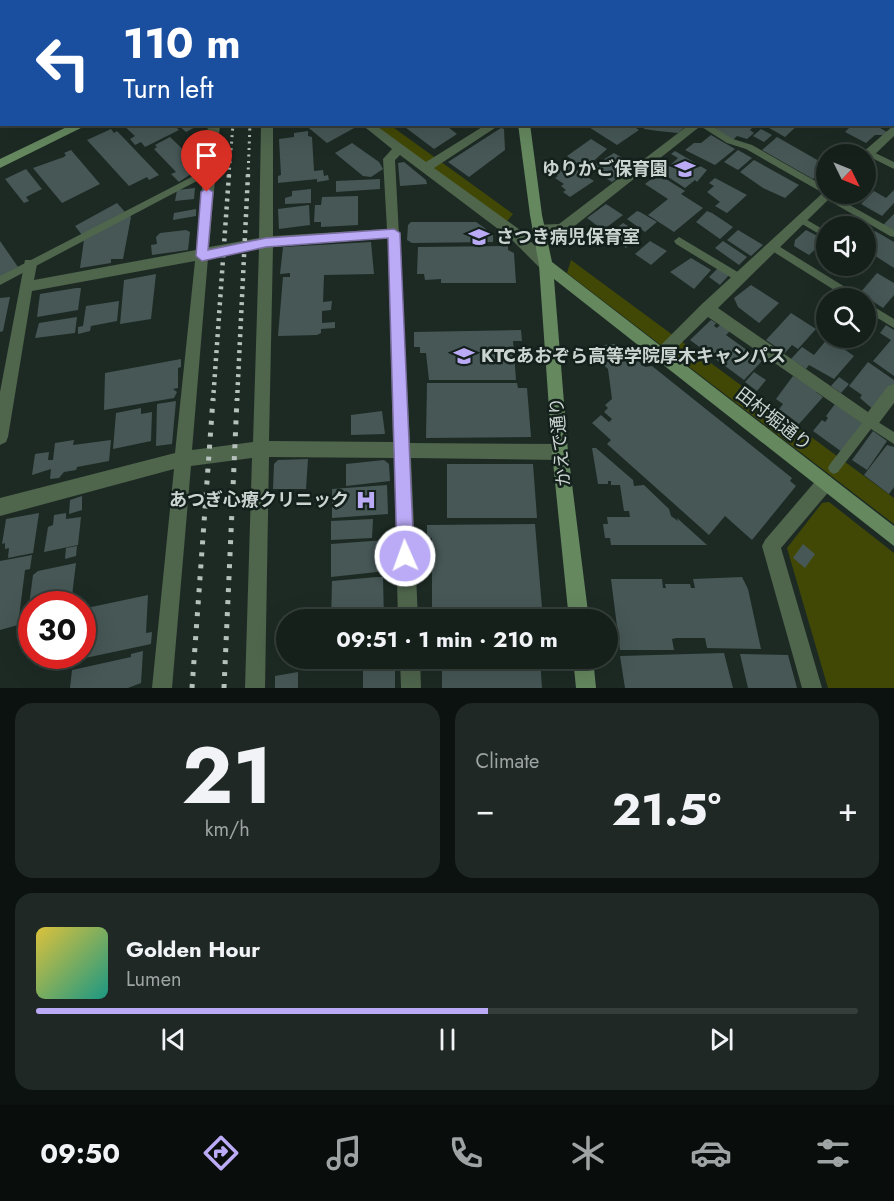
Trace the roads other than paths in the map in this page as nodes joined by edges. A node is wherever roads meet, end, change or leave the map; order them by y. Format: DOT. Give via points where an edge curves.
graph roads {
  1 [pos="80,126"];
  2 [pos="214,126"];
  3 [pos="267,126"];
  4 [pos="369,126"];
  5 [pos="493,126"];
  6 [pos="524,126"];
  7 [pos="697,126"];
  8 [pos="704,126"];
  9 [pos="894,129"];
  10 [pos="876,146"];
  11 [pos="399,150"];
  12 [pos="876,158"];
  13 [pos="0,164"];
  14 [pos="894,166"];
  15 [pos="424,169"];
  16 [pos="209,171"];
  17 [pos="816,187"];
  18 [pos="816,203"];
  19 [pos="844,204"];
  20 [pos="800,219"];
  21 [pos="539,228"];
  22 [pos="816,229"];
  23 [pos="394,233"];
  24 [pos="893,234"];
  25 [pos="679,241"];
  26 [pos="266,242"];
  27 [pos="772,246"];
  28 [pos="202,256"];
  29 [pos="30,264"];
  30 [pos="546,265"];
  31 [pos="738,277"];
  32 [pos="0,281"];
  33 [pos="26,287"];
  34 [pos="838,288"];
  35 [pos="706,309"];
  36 [pos="876,312"];
  37 [pos="894,324"];
  38 [pos="659,355"];
  39 [pos="894,391"];
  40 [pos="870,422"];
  41 [pos="0,437"];
  42 [pos="894,439"];
  43 [pos="260,449"];
  44 [pos="401,451"];
  45 [pos="560,452"];
  46 [pos="182,459"];
  47 [pos="829,476"];
  48 [pos="0,507"];
  49 [pos="894,537"];
  50 [pos="408,609"];
  51 [pos="578,609"];
  52 [pos="410,669"];
  53 [pos="584,669"];
  54 [pos="162,688"];
  55 [pos="255,688"];
  56 [pos="411,688"];
  57 [pos="586,688"];
  58 [pos="812,688"];
  1 -- 13 [label="street"];
  2 -- 16 [label="street"];
  3 -- 26 [label="street"];
  4 -- 11 [label="street"];
  5 -- 15 [label="street"];
  6 -- 21 [label="street, かえで通り"];
  7 -- 21 [label="street" via="561,229"];
  8 -- 17 [label="lane" via="749,147"];
  9 -- 10 [label="street"];
  11 -- 15 [label="street"];
  11 -- 23 [label="street" via="389,159"];
  12 -- 14 [label="lane"];
  15 -- 30 [label="street" via="515,234"];
  16 -- 28 [label="street"];
  16 -- 29 [label="lane"];
  18 -- 20 [label="street"];
  19 -- 24 [label="lane"];
  20 -- 22 [label="lane"];
  20 -- 27 [label="street"];
  21 -- 30 [label="street, かえで通り"];
  23 -- 26 [label="street"];
  23 -- 44 [label="street"];
  25 -- 31 [label="lane"];
  26 -- 28 [label="street"];
  26 -- 43 [label="street"];
  27 -- 31 [label="street"];
  27 -- 34 [label="lane"];
  28 -- 33 [label="street"];
  28 -- 46 [label="street"];
  29 -- 32 [label="lane"];
  29 -- 33 [label="street"];
  30 -- 38 [label="street, 田村堀通り"];
  30 -- 45 [label="street, かえで通り"];
  31 -- 35 [label="street"];
  33 -- 41 [label="street"];
  35 -- 38 [label="street"];
  35 -- 40 [label="street"];
  36 -- 37 [label="lane"];
  38 -- 47 [label="street, 田村堀通り"];
  39 -- 40 [label="street"];
  40 -- 42 [label="lane"];
  40 -- 47 [label="lane"];
  43 -- 44 [label="street"];
  43 -- 46 [label="street"];
  43 -- 55 [label="street"];
  44 -- 45 [label="street"];
  44 -- 50 [label="street"];
  45 -- 51 [label="street, かえで通り"];
  46 -- 48 [label="street"];
  46 -- 54 [label="street"];
  47 -- 49 [label="street, 田村堀通り"];
  47 -- 58 [label="street" via="771,546"];
  52 -- 56 [label="street"];
  53 -- 57 [label="street"];
}
